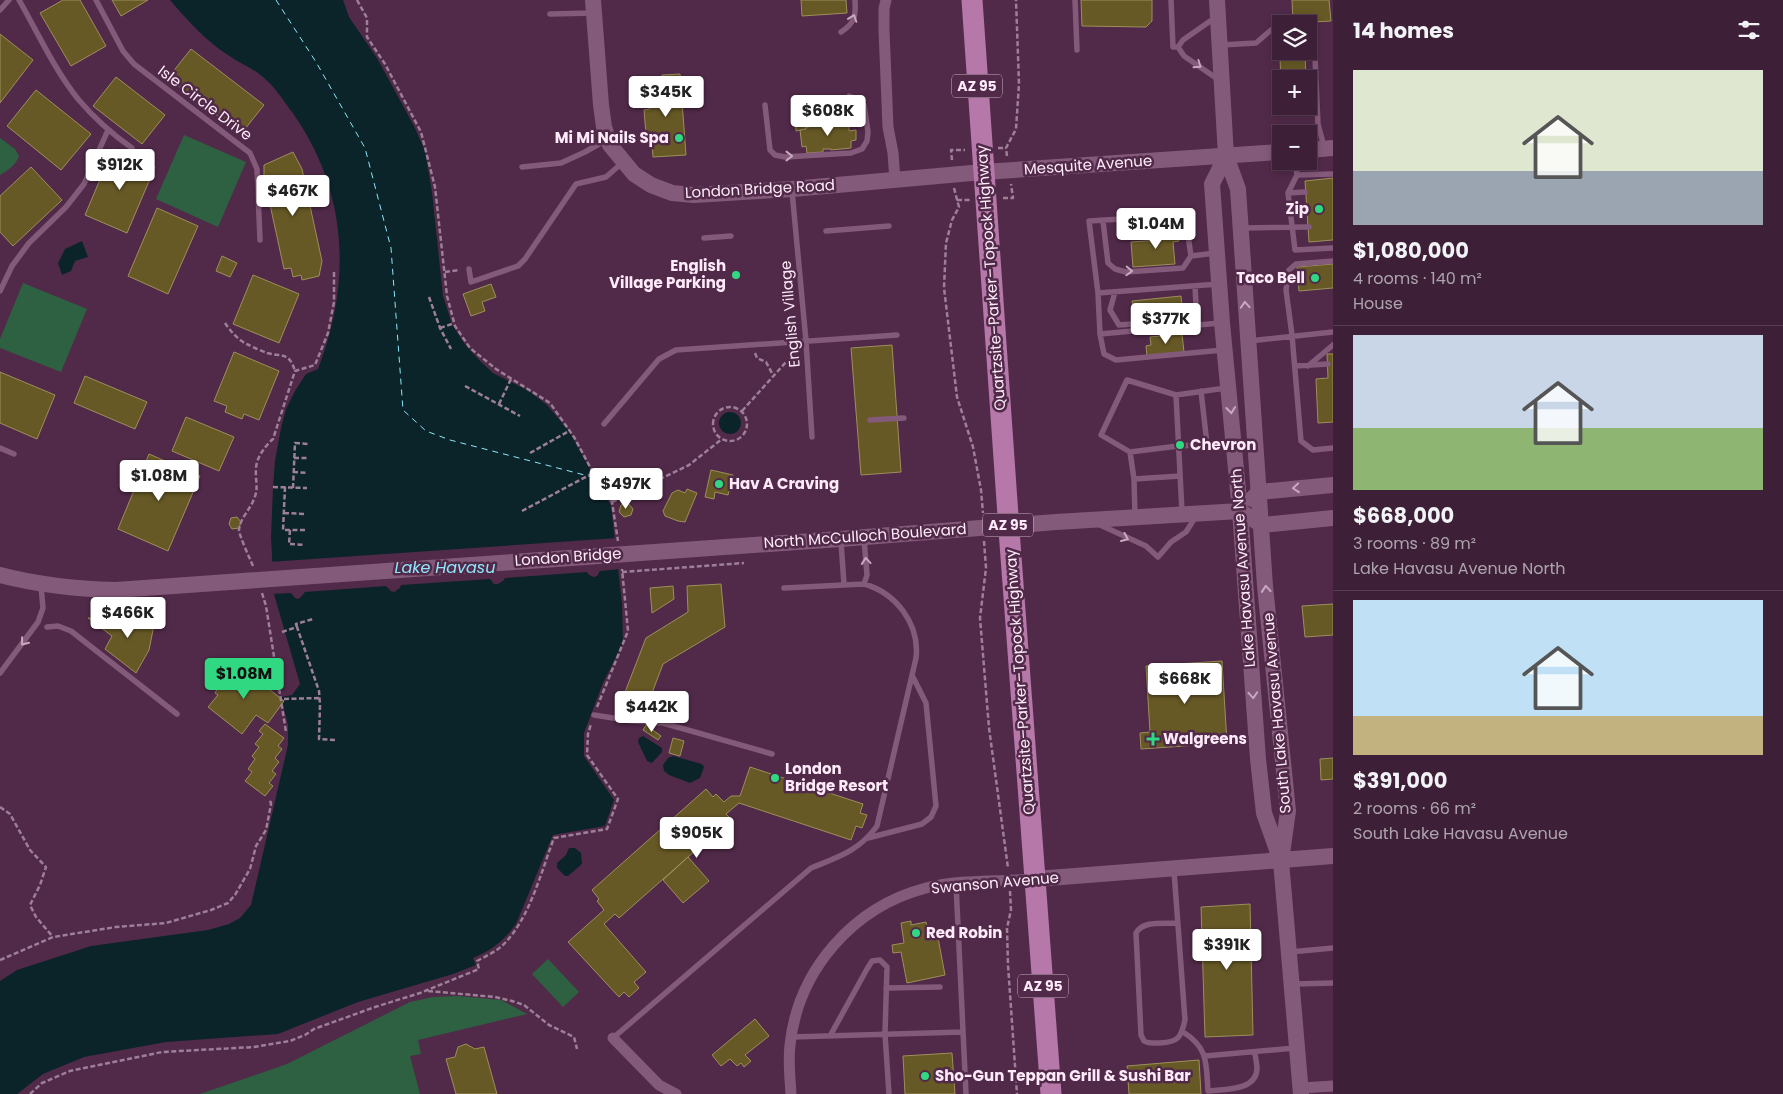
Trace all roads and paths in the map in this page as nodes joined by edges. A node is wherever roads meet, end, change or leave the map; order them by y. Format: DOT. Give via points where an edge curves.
graph roads {
  1 [pos="9,0"];
  2 [pos="19,0"];
  3 [pos="96,0"];
  4 [pos="357,0"];
  5 [pos="855,0"];
  6 [pos="886,0"];
  7 [pos="972,0"];
  8 [pos="1016,0"];
  9 [pos="1075,0"];
  10 [pos="1171,0"];
  11 [pos="594,7"];
  12 [pos="1217,8"];
  13 [pos="0,10"];
  14 [pos="550,14"];
  15 [pos="1272,30"];
  16 [pos="841,32"];
  17 [pos="1219,45"];
  18 [pos="1178,47"];
  19 [pos="1077,50"];
  20 [pos="1315,60"];
  21 [pos="1222,82"];
  22 [pos="849,96"];
  23 [pos="766,105"];
  24 [pos="108,130"];
  25 [pos="608,139"];
  26 [pos="132,148"];
  27 [pos="1006,148"];
  28 [pos="1322,149"];
  29 [pos="1272,153"];
  30 [pos="1226,156"];
  31 [pos="623,162"];
  32 [pos="522,167"];
  33 [pos="1296,170"];
  34 [pos="983,172"];
  35 [pos="1333,174"];
  36 [pos="1297,175"];
  37 [pos="896,180"];
  38 [pos="792,189"];
  39 [pos="1305,192"];
  40 [pos="1288,193"];
  41 [pos="957,200"];
  42 [pos="1103,221"];
  43 [pos="889,226"];
  44 [pos="1309,227"];
  45 [pos="1240,228"];
  46 [pos="1292,228"];
  47 [pos="826,231"];
  48 [pos="731,236"];
  49 [pos="704,238"];
  50 [pos="260,240"];
  51 [pos="1333,248"];
  52 [pos="1217,253"];
  53 [pos="1191,256"];
  54 [pos="1333,261"];
  55 [pos="469,269"];
  56 [pos="334,270"];
  57 [pos="445,272"];
  58 [pos="1220,284"];
  59 [pos="1195,286"];
  60 [pos="0,291"];
  61 [pos="1114,292"];
  62 [pos="1098,293"];
  63 [pos="429,297"];
  64 [pos="1197,322"];
  65 [pos="1222,322"];
  66 [pos="225,323"];
  67 [pos="452,324"];
  68 [pos="440,328"];
  69 [pos="1333,332"];
  70 [pos="1100,334"];
  71 [pos="897,335"];
  72 [pos="1292,335"];
  73 [pos="806,341"];
  74 [pos="1247,341"];
  75 [pos="753,345"];
  76 [pos="1333,345"];
  77 [pos="451,348"];
  78 [pos="1225,350"];
  79 [pos="807,356"];
  80 [pos="1328,364"];
  81 [pos="1295,366"];
  82 [pos="1308,366"];
  83 [pos="295,371"];
  84 [pos="773,375"];
  85 [pos="511,379"];
  86 [pos="465,386"];
  87 [pos="1228,388"];
  88 [pos="1202,392"];
  89 [pos="1176,395"];
  90 [pos="498,404"];
  91 [pos="742,411"];
  92 [pos="520,416"];
  93 [pos="904,418"];
  94 [pos="870,420"];
  95 [pos="604,424"];
  96 [pos="569,431"];
  97 [pos="812,437"];
  98 [pos="722,439"];
  99 [pos="1234,443"];
  100 [pos="309,444"];
  101 [pos="1206,444"];
  102 [pos="1178,446"];
  103 [pos="0,448"];
  104 [pos="1333,448"];
  105 [pos="1130,452"];
  106 [pos="530,453"];
  107 [pos="14,454"];
  108 [pos="294,458"];
  109 [pos="309,458"];
  110 [pos="293,472"];
  111 [pos="308,473"];
  112 [pos="593,473"];
  113 [pos="1180,476"];
  114 [pos="1134,479"];
  115 [pos="1333,485"];
  116 [pos="273,487"];
  117 [pos="284,488"];
  118 [pos="293,488"];
  119 [pos="307,488"];
  120 [pos="1259,492"];
  121 [pos="612,502"];
  122 [pos="522,511"];
  123 [pos="1240,511"];
  124 [pos="284,513"];
  125 [pos="306,514"];
  126 [pos="1189,514"];
  127 [pos="1135,518"];
  128 [pos="1261,518"];
  129 [pos="1333,518"];
  130 [pos="983,520"];
  131 [pos="1090,520"];
  132 [pos="290,530"];
  133 [pos="305,530"];
  134 [pos="864,537"];
  135 [pos="840,539"];
  136 [pos="984,539"];
  137 [pos="619,543"];
  138 [pos="305,545"];
  139 [pos="728,546"];
  140 [pos="621,562"];
  141 [pos="744,563"];
  142 [pos="255,572"];
  143 [pos="622,572"];
  144 [pos="0,575"];
  145 [pos="41,584"];
  146 [pos="844,584"];
  147 [pos="864,584"];
  148 [pos="784,588"];
  149 [pos="260,589"];
  150 [pos="313,619"];
  151 [pos="47,627"];
  152 [pos="297,627"];
  153 [pos="282,632"];
  154 [pos="0,672"];
  155 [pos="912,675"];
  156 [pos="319,698"];
  157 [pos="284,699"];
  158 [pos="177,714"];
  159 [pos="594,715"];
  160 [pos="286,732"];
  161 [pos="336,740"];
  162 [pos="772,754"];
  163 [pos="270,800"];
  164 [pos="0,807"];
  165 [pos="868,838"];
  166 [pos="1333,856"];
  167 [pos="1281,860"];
  168 [pos="1174,868"];
  169 [pos="1036,879"];
  170 [pos="1009,881"];
  171 [pos="956,884"];
  172 [pos="1178,923"];
  173 [pos="53,937"];
  174 [pos="1333,948"];
  175 [pos="1289,952"];
  176 [pos="0,960"];
  177 [pos="1333,983"];
  178 [pos="1292,984"];
  179 [pos="940,987"];
  180 [pos="886,988"];
  181 [pos="427,991"];
  182 [pos="963,1032"];
  183 [pos="1182,1032"];
  184 [pos="885,1034"];
  185 [pos="830,1036"];
  186 [pos="791,1037"];
  187 [pos="613,1038"];
  188 [pos="1298,1048"];
  189 [pos="577,1049"];
  190 [pos="1255,1052"];
  191 [pos="1205,1056"];
  192 [pos="1333,1086"];
  193 [pos="1301,1091"];
  194 [pos="30,1094"];
  195 [pos="676,1094"];
  196 [pos="791,1094"];
  197 [pos="889,1094"];
  198 [pos="966,1094"];
  199 [pos="1017,1094"];
  200 [pos="1051,1094"];
  1 -- 13 [label="lane"];
  2 -- 24 [label="lane" via="65,82"];
  3 -- 50 [label="lane, Isle Circle Drive" via="123,51 134,64 251,155 257,169"];
  4 -- 57 [label="path" via="367,18 367,37 421,132 436,187"];
  16 -- 5 [label="lane, one-way" via="851,26 856,14"];
  6 -- 37 [label="street" via="888,127"];
  7 -- 34 [label="highway, Quartzsite–Parker–Topock Highway / AZ 95"];
  8 -- 27 [label="path" via="1019,84 1016,128"];
  9 -- 19 [label="lane"];
  10 -- 18 [label="lane" via="1173,47"];
  11 -- 14 [label="lane"];
  11 -- 25 [label="main road, London Bridge Road" via="601,105"];
  12 -- 17 [label="main road, Lake Havasu Avenue North"];
  12 -- 18 [label="lane"];
  15 -- 17 [label="lane" via="1256,43"];
  17 -- 21 [label="main road, Lake Havasu Avenue North"];
  18 -- 21 [label="lane, one-way" via="1184,56"];
  20 -- 28 [label="lane"];
  21 -- 30 [label="main road, Lake Havasu Avenue North"];
  23 -- 22 [label="lane, one-way" via="770,150 775,155 851,153 862,149 868,132 864,105"];
  24 -- 26 [label="lane"];
  24 -- 60 [label="lane" via="84,184 73,200 29,243 12,266"];
  25 -- 31 [label="main road, London Bridge Road"];
  25 -- 32 [label="lane" via="561,163"];
  29 -- 30 [label="main road, Mesquite Avenue"];
  30 -- 34 [label="main road, Mesquite Avenue"];
  30 -- 45 [label="main road, Lake Havasu Avenue North" via="1238,188"];
  30 -- 52 [label="main road, Lake Havasu Avenue North" via="1212,184"];
  31 -- 38 [label="main road, London Bridge Road" via="651,185 672,192 694,195"];
  31 -- 55 [label="lane" via="606,177 576,184 518,266 470,282"];
  33 -- 36 [label="lane"];
  34 -- 37 [label="main road, Mesquite Avenue"];
  34 -- 169 [label="highway, Quartzsite–Parker–Topock Highway / AZ 95"];
  35 -- 36 [label="lane"];
  36 -- 40 [label="lane"];
  37 -- 38 [label="main road, London Bridge Road"];
  38 -- 73 [label="lane, English Village"];
  39 -- 40 [label="lane"];
  40 -- 46 [label="lane"];
  41 -- 130 [label="path" via="958,207 946,243 944,288 957,397 973,447"];
  42 -- 53 [label="lane" via="1185,215"];
  42 -- 53 [label="lane, one-way" via="1108,263 1115,269 1126,272 1183,268"];
  42 -- 62 [label="lane" via="1089,221"];
  43 -- 47 [label="lane"];
  44 -- 46 [label="lane"];
  45 -- 46 [label="lane"];
  74 -- 45 [label="main road, Lake Havasu Avenue North, one-way"];
  46 -- 51 [label="lane" via="1295,250"];
  48 -- 49 [label="lane"];
  52 -- 53 [label="lane"];
  52 -- 58 [label="main road, Lake Havasu Avenue North"];
  54 -- 72 [label="lane" via="1296,264 1289,270 1286,290"];
  55 -- 57 [label="path"];
  56 -- 83 [label="path" via="334,302 328,333 314,365"];
  57 -- 85 [label="path" via="447,296 456,326 470,348"];
  58 -- 59 [label="lane"];
  58 -- 65 [label="main road, Lake Havasu Avenue North"];
  59 -- 61 [label="lane"];
  59 -- 64 [label="lane"];
  61 -- 62 [label="lane"];
  61 -- 64 [label="lane" via="1110,310 1119,325"];
  62 -- 70 [label="lane"];
  63 -- 68 [label="path"];
  64 -- 65 [label="lane"];
  64 -- 70 [label="lane"];
  65 -- 78 [label="main road, Lake Havasu Avenue North"];
  66 -- 83 [label="path" via="237,338 249,345 267,353 286,356"];
  67 -- 68 [label="path"];
  68 -- 77 [label="path"];
  69 -- 72 [label="lane"];
  70 -- 78 [label="lane" via="1104,354 1116,360"];
  71 -- 73 [label="lane"];
  72 -- 74 [label="lane"];
  72 -- 81 [label="lane"];
  73 -- 75 [label="lane"];
  73 -- 79 [label="lane, English Village"];
  74 -- 120 [label="main road, Lake Havasu Avenue North"];
  75 -- 84 [label="path" via="757,358 766,362"];
  75 -- 95 [label="lane" via="676,350 659,359"];
  76 -- 82 [label="lane"];
  78 -- 87 [label="main road, Lake Havasu Avenue North"];
  79 -- 84 [label="path" via="786,362"];
  79 -- 97 [label="lane, English Village"];
  80 -- 82 [label="lane"];
  81 -- 82 [label="lane"];
  81 -- 104 [label="lane" via="1301,441 1313,450"];
  83 -- 142 [label="path" via="273,439 265,446 256,468 258,488 239,531"];
  84 -- 91 [label="path"];
  85 -- 90 [label="path"];
  85 -- 112 [label="path" via="550,403 574,437"];
  86 -- 90 [label="path"];
  87 -- 88 [label="lane"];
  87 -- 99 [label="main road, Lake Havasu Avenue North, one-way"];
  88 -- 89 [label="lane"];
  88 -- 101 [label="lane"];
  89 -- 102 [label="lane"];
  89 -- 105 [label="lane" via="1128,380 1101,435"];
  90 -- 92 [label="path"];
  91 -- 98 [label="path" via="748,424 743,436 730,441"];
  91 -- 98 [label="path" via="729,406 717,413 714,431"];
  93 -- 94 [label="lane"];
  96 -- 106 [label="path"];
  98 -- 121 [label="path" via="689,465"];
  99 -- 101 [label="lane"];
  99 -- 123 [label="main road, Lake Havasu Avenue North"];
  100 -- 108 [label="path" via="295,443"];
  101 -- 102 [label="lane"];
  102 -- 105 [label="lane"];
  102 -- 113 [label="lane"];
  103 -- 107 [label="lane"];
  105 -- 114 [label="lane"];
  108 -- 109 [label="path"];
  108 -- 110 [label="path"];
  110 -- 111 [label="path"];
  110 -- 118 [label="path"];
  112 -- 121 [label="path"];
  112 -- 122 [label="path"];
  113 -- 114 [label="lane"];
  113 -- 126 [label="lane"];
  114 -- 127 [label="lane"];
  115 -- 120 [label="main road, one-way"];
  116 -- 117 [label="path"];
  117 -- 118 [label="path"];
  117 -- 124 [label="path"];
  118 -- 119 [label="path"];
  120 -- 123 [label="main road"];
  120 -- 128 [label="main road, Lake Havasu Avenue North"];
  121 -- 137 [label="path"];
  123 -- 126 [label="main road, North McCulloch Boulevard"];
  123 -- 128 [label="main road"];
  123 -- 167 [label="main road, Lake Havasu Avenue North, one-way" via="1264,813"];
  124 -- 125 [label="path"];
  124 -- 132 [label="path" via="283,530"];
  126 -- 127 [label="main road, North McCulloch Boulevard"];
  131 -- 126 [label="lane, one-way" via="1146,546 1158,557 1171,542 1186,532"];
  127 -- 131 [label="main road, North McCulloch Boulevard"];
  128 -- 129 [label="main road"];
  167 -- 128 [label="main road, South Lake Havasu Avenue, one-way" via="1288,811"];
  131 -- 134 [label="main road, North McCulloch Boulevard"];
  132 -- 133 [label="path"];
  132 -- 138 [label="path" via="289,544"];
  134 -- 135 [label="main road, North McCulloch Boulevard"];
  147 -- 134 [label="lane, one-way" via="867,575"];
  135 -- 139 [label="main road, North McCulloch Boulevard"];
  135 -- 146 [label="lane"];
  136 -- 170 [label="path" via="986,568 980,618 989,728"];
  139 -- 145 [label="main road, London Bridge" via="116,590"];
  140 -- 143 [label="path"];
  141 -- 143 [label="path"];
  143 -- 159 [label="path" via="628,631"];
  144 -- 145 [label="main road, London Bridge"];
  145 -- 154 [label="lane, one-way" via="43,608 32,631"];
  146 -- 147 [label="lane"];
  146 -- 148 [label="lane"];
  147 -- 155 [label="lane" via="888,595 908,618 916,648"];
  149 -- 160 [label="path" via="266,606"];
  150 -- 152 [label="path" via="296,624"];
  151 -- 158 [label="lane" via="58,626 71,631"];
  152 -- 153 [label="path"];
  152 -- 156 [label="path"];
  155 -- 165 [label="lane" via="876,826"];
  155 -- 165 [label="lane" via="926,704 936,806 931,817 922,824"];
  156 -- 157 [label="path"];
  156 -- 161 [label="path" via="319,739"];
  159 -- 162 [label="lane" via="663,723"];
  159 -- 181 [label="path" via="588,734 587,755 618,799 607,829 554,838 526,911 512,935 502,946 477,961 479,969"];
  163 -- 173 [label="path" via="266,830 256,846 250,869 228,903 166,923"];
  164 -- 173 [label="path" via="10,814 30,850 46,867 30,905"];
  165 -- 187 [label="lane" via="847,853 811,868"];
  166 -- 167 [label="main road, Swanson Avenue"];
  167 -- 168 [label="main road, Swanson Avenue"];
  167 -- 175 [label="main road, South Lake Havasu Avenue"];
  168 -- 169 [label="main road, Swanson Avenue"];
  168 -- 172 [label="lane"];
  169 -- 170 [label="street, Swanson Avenue"];
  169 -- 200 [label="highway, Quartzsite–Parker–Topock Highway / AZ 95"];
  170 -- 171 [label="street, Swanson Avenue"];
  170 -- 199 [label="path" via="1008,965"];
  171 -- 182 [label="lane"];
  171 -- 186 [label="street, Swanson Avenue" via="926,888 896,899 868,914 844,934 823,958 807,985"];
  172 -- 183 [label="lane" via="1185,1020"];
  172 -- 183 [label="lane" via="1146,924 1136,933 1141,1035 1149,1043 1172,1042"];
  173 -- 176 [label="path"];
  174 -- 175 [label="lane"];
  175 -- 178 [label="main road, South Lake Havasu Avenue"];
  177 -- 178 [label="lane"];
  178 -- 188 [label="main road, South Lake Havasu Avenue"];
  179 -- 180 [label="lane"];
  180 -- 184 [label="lane"];
  180 -- 185 [label="lane" via="887,967 880,960 872,962"];
  181 -- 189 [label="path" via="495,996 524,1006 549,1024 574,1036"];
  181 -- 194 [label="path" via="314,1029 306,1036 290,1041 254,1047 162,1052 70,1071 42,1083"];
  182 -- 184 [label="lane"];
  182 -- 198 [label="lane"];
  183 -- 191 [label="lane" via="1194,1039"];
  184 -- 185 [label="lane"];
  184 -- 197 [label="lane"];
  185 -- 186 [label="lane"];
  186 -- 196 [label="street, Swanson Avenue"];
  187 -- 195 [label="street" via="659,1084"];
  188 -- 190 [label="lane"];
  188 -- 193 [label="main road, South Lake Havasu Avenue"];
  190 -- 191 [label="lane"];
  190 -- 191 [label="lane" via="1257,1068 1252,1082 1246,1086 1208,1092"];
  192 -- 193 [label="street"];
}
